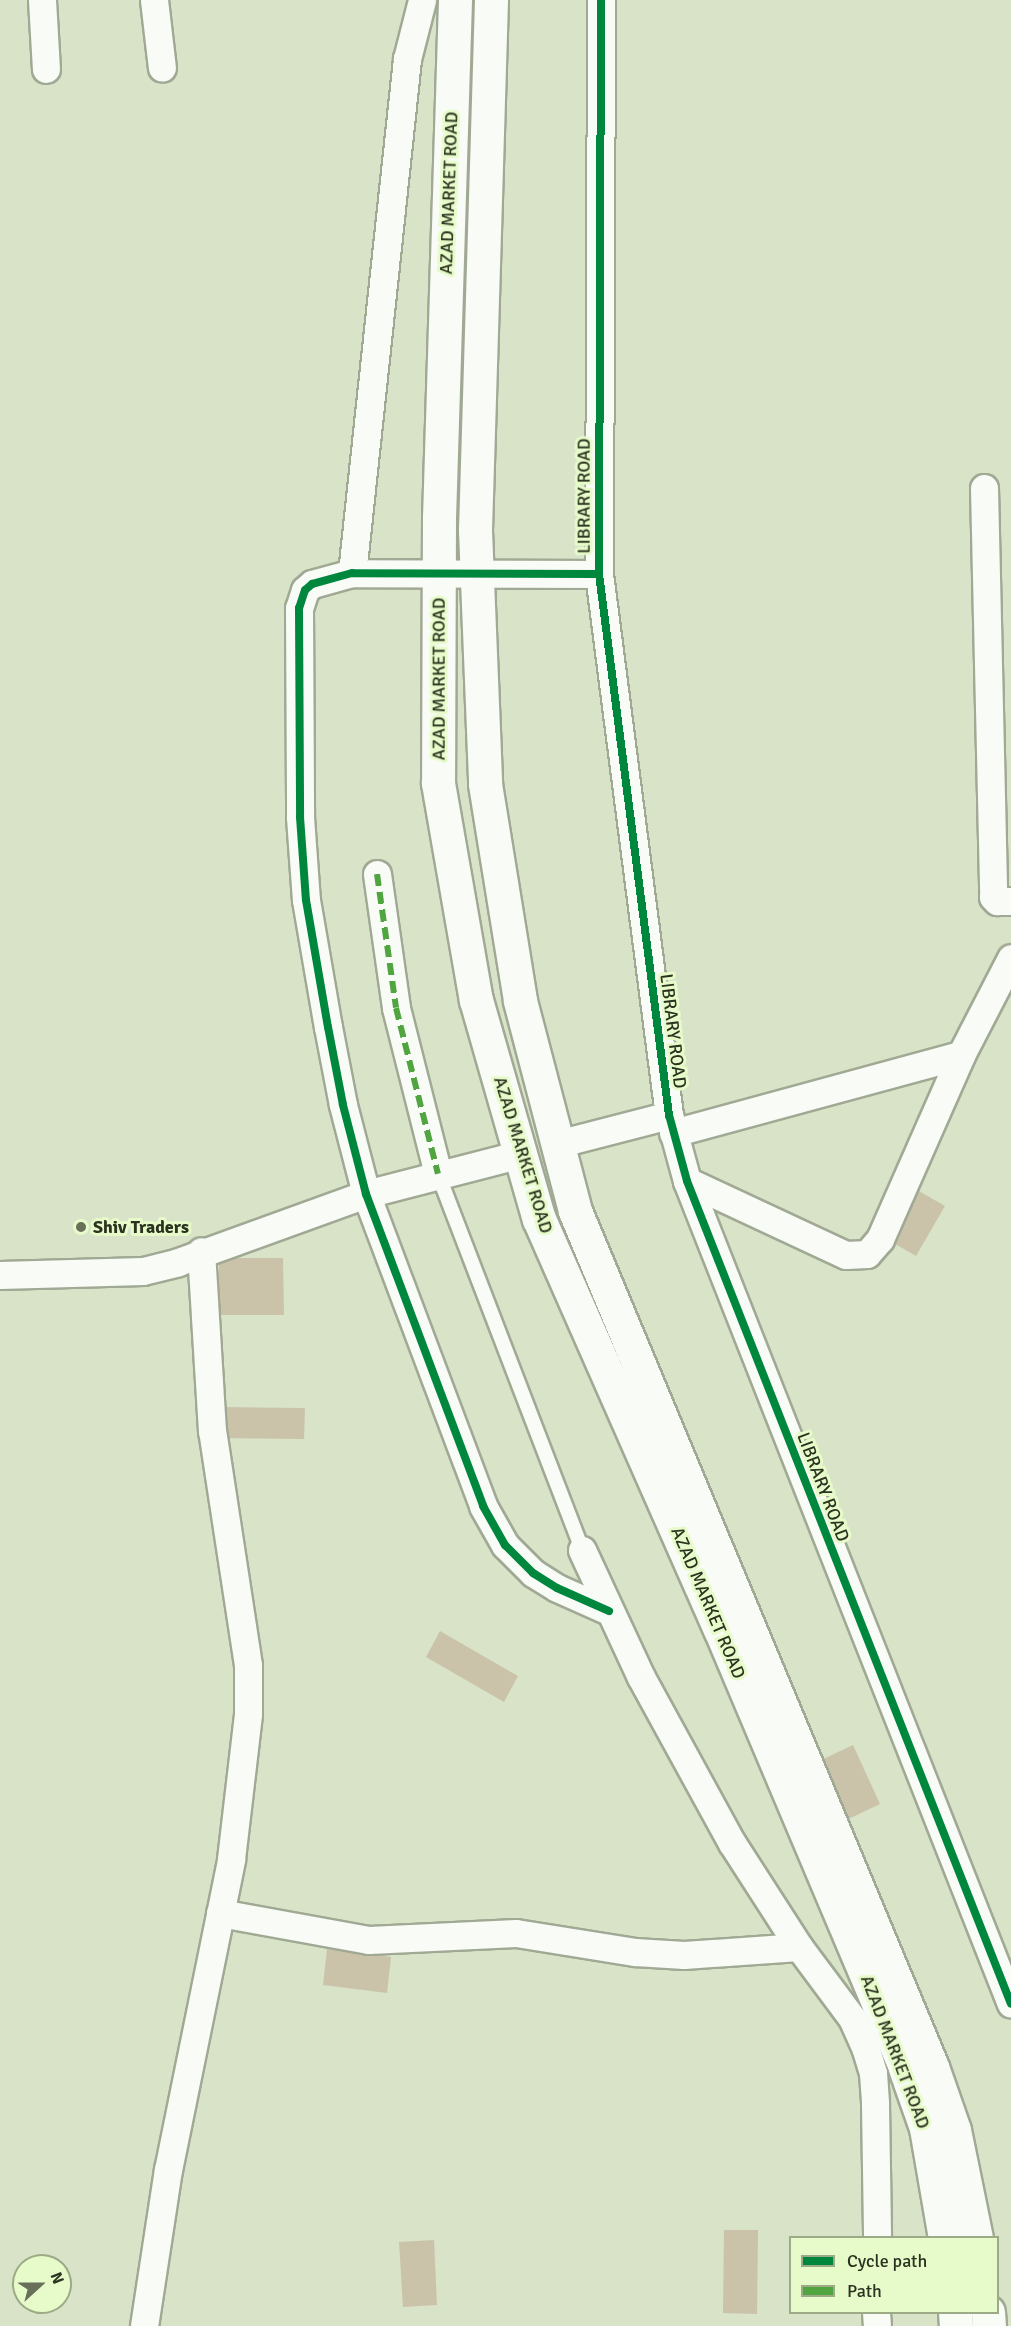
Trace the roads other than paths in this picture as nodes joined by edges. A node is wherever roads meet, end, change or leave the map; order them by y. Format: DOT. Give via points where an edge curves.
graph roads {
  1 [pos="42,0"];
  2 [pos="154,0"];
  3 [pos="422,0"];
  4 [pos="455,0"];
  5 [pos="491,0"];
  6 [pos="601,0"];
  7 [pos="162,68"];
  8 [pos="46,69"];
  9 [pos="984,488"];
  10 [pos="352,573"];
  11 [pos="439,573"];
  12 [pos="477,573"];
  13 [pos="599,574"];
  14 [pos="377,874"];
  15 [pos="1011,901"];
  16 [pos="1011,958"];
  17 [pos="961,1055"];
  18 [pos="671,1124"];
  19 [pos="556,1144"];
  20 [pos="521,1154"];
  21 [pos="438,1174"];
  22 [pos="687,1181"];
  23 [pos="366,1194"];
  24 [pos="201,1251"];
  25 [pos="0,1275"];
  26 [pos="582,1550"];
  27 [pos="609,1611"];
  28 [pos="220,1913"];
  29 [pos="799,1947"];
  30 [pos="1011,2004"];
  31 [pos="877,2236"];
  32 [pos="945,2236"];
  33 [pos="976,2236"];
  34 [pos="144,2326"];
  1 -- 8 [label="street"];
  2 -- 7 [label="street"];
  3 -- 10 [label="street" via="407,59"];
  4 -- 11 [label="main road, AZAD MARKET ROAD"];
  5 -- 12 [label="main road, AZAD MARKET ROAD" via="475,530"];
  6 -- 13 [label="street, LIBRARY ROAD"];
  9 -- 15 [label="street" via="993,897 997,901"];
  10 -- 11 [label="street"];
  10 -- 23 [label="street" via="312,584 301,598 300,817 306,900 327,1027"];
  11 -- 12 [label="street"];
  11 -- 20 [label="main road, AZAD MARKET ROAD" via="438,783 476,1000"];
  12 -- 13 [label="street"];
  12 -- 19 [label="main road, AZAD MARKET ROAD" via="485,784 520,1001"];
  13 -- 18 [label="street, LIBRARY ROAD"];
  14 -- 21 [label="street" via="396,1008"];
  16 -- 17 [label="street"];
  17 -- 18 [label="street"];
  17 -- 22 [label="street" via="880,1239 867,1254 846,1255"];
  18 -- 19 [label="street"];
  18 -- 22 [label="street, LIBRARY ROAD"];
  19 -- 33 [label="main road, AZAD MARKET ROAD" via="579,1222 932,2067 954,2130"];
  20 -- 21 [label="street"];
  20 -- 32 [label="main road, AZAD MARKET ROAD" via="539,1218 720,1629 905,2068 926,2128"];
  21 -- 23 [label="street"];
  21 -- 26 [label="lane"];
  22 -- 30 [label="street, LIBRARY ROAD"];
  23 -- 24 [label="street"];
  23 -- 27 [label="street" via="483,1506 506,1545 533,1573"];
  24 -- 25 [label="street" via="178,1262 130,1273"];
  24 -- 28 [label="street" via="212,1431 248,1665 243,1769"];
  26 -- 27 [label="street"];
  27 -- 29 [label="street" via="732,1844"];
  28 -- 29 [label="street" via="369,1940 516,1933 635,1952 684,1955"];
  28 -- 34 [label="street" via="168,2170"];
  29 -- 31 [label="street" via="852,2018 873,2073"];
}
